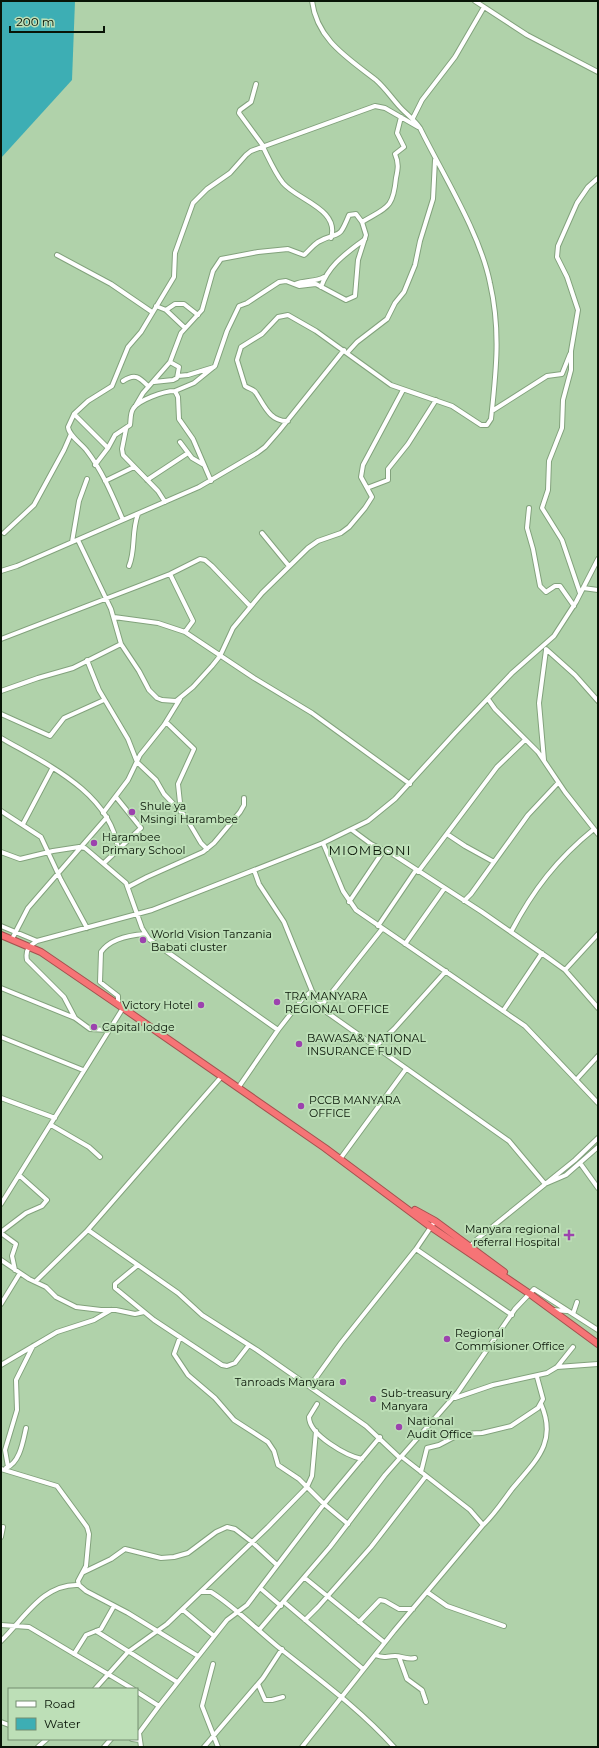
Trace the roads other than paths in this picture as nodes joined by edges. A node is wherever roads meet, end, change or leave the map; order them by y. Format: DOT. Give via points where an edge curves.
graph roads {
  1 [pos="312,1"];
  2 [pos="475,1"];
  3 [pos="484,7"];
  4 [pos="598,72"];
  5 [pos="256,84"];
  6 [pos="401,117"];
  7 [pos="413,118"];
  8 [pos="420,128"];
  9 [pos="264,147"];
  10 [pos="435,159"];
  11 [pos="598,178"];
  12 [pos="362,222"];
  13 [pos="331,238"];
  14 [pos="365,239"];
  15 [pos="57,255"];
  16 [pos="324,277"];
  17 [pos="295,285"];
  18 [pos="321,287"];
  19 [pos="156,306"];
  20 [pos="166,310"];
  21 [pos="152,312"];
  22 [pos="198,315"];
  23 [pos="185,328"];
  24 [pos="571,351"];
  25 [pos="345,352"];
  26 [pos="170,362"];
  27 [pos="215,366"];
  28 [pos="178,376"];
  29 [pos="124,381"];
  30 [pos="154,382"];
  31 [pos="148,386"];
  32 [pos="403,390"];
  33 [pos="174,391"];
  34 [pos="436,400"];
  35 [pos="136,405"];
  36 [pos="492,411"];
  37 [pos="74,414"];
  38 [pos="288,421"];
  39 [pos="126,428"];
  40 [pos="71,434"];
  41 [pos="180,442"];
  42 [pos="108,448"];
  43 [pos="188,453"];
  44 [pos="95,465"];
  45 [pos="204,465"];
  46 [pos="134,467"];
  47 [pos="87,479"];
  48 [pos="147,480"];
  49 [pos="105,481"];
  50 [pos="211,482"];
  51 [pos="367,488"];
  52 [pos="164,502"];
  53 [pos="529,508"];
  54 [pos="138,514"];
  55 [pos="124,520"];
  56 [pos="4,533"];
  57 [pos="262,533"];
  58 [pos="78,540"];
  59 [pos="72,542"];
  60 [pos="598,559"];
  61 [pos="129,566"];
  62 [pos="289,566"];
  63 [pos="1,571"];
  64 [pos="170,574"];
  65 [pos="583,588"];
  66 [pos="598,590"];
  67 [pos="580,593"];
  68 [pos="106,599"];
  69 [pos="250,606"];
  70 [pos="574,606"];
  71 [pos="114,617"];
  72 [pos="185,632"];
  73 [pos="1,640"];
  74 [pos="121,644"];
  75 [pos="545,648"];
  76 [pos="220,656"];
  77 [pos="87,660"];
  78 [pos="1,692"];
  79 [pos="180,698"];
  80 [pos="488,699"];
  81 [pos="104,700"];
  82 [pos="598,701"];
  83 [pos="1,714"];
  84 [pos="166,722"];
  85 [pos="1,738"];
  86 [pos="526,740"];
  87 [pos="137,762"];
  88 [pos="544,762"];
  89 [pos="52,769"];
  90 [pos="558,783"];
  91 [pos="410,784"];
  92 [pos="116,797"];
  93 [pos="244,798"];
  94 [pos="1,811"];
  95 [pos="181,812"];
  96 [pos="105,815"];
  97 [pos="23,824"];
  98 [pos="594,829"];
  99 [pos="352,830"];
  100 [pos="447,834"];
  101 [pos="598,834"];
  102 [pos="323,844"];
  103 [pos="79,847"];
  104 [pos="207,849"];
  105 [pos="118,850"];
  106 [pos="384,850"];
  107 [pos="1,852"];
  108 [pos="47,852"];
  109 [pos="494,862"];
  110 [pos="104,863"];
  111 [pos="254,870"];
  112 [pos="417,871"];
  113 [pos="58,874"];
  114 [pos="128,887"];
  115 [pos="444,889"];
  116 [pos="464,901"];
  117 [pos="349,902"];
  118 [pos="138,915"];
  119 [pos="1,926"];
  120 [pos="378,926"];
  121 [pos="87,928"];
  122 [pos="382,929"];
  123 [pos="15,931"];
  124 [pos="511,932"];
  125 [pos="145,934"];
  126 [pos="598,934"];
  127 [pos="1,936"];
  128 [pos="12,939"];
  129 [pos="37,941"];
  130 [pos="405,944"];
  131 [pos="29,946"];
  132 [pos="542,954"];
  133 [pos="565,970"];
  134 [pos="446,971"];
  135 [pos="1,988"];
  136 [pos="312,991"];
  137 [pos="120,1006"];
  138 [pos="321,1006"];
  139 [pos="597,1006"];
  140 [pos="503,1010"];
  141 [pos="76,1018"];
  142 [pos="108,1030"];
  143 [pos="278,1030"];
  144 [pos="1,1037"];
  145 [pos="375,1047"];
  146 [pos="598,1056"];
  147 [pos="406,1069"];
  148 [pos="83,1070"];
  149 [pos="222,1076"];
  150 [pos="576,1080"];
  151 [pos="238,1088"];
  152 [pos="1,1098"];
  153 [pos="598,1103"];
  154 [pos="55,1118"];
  155 [pos="51,1125"];
  156 [pos="598,1138"];
  157 [pos="598,1147"];
  158 [pos="100,1157"];
  159 [pos="340,1160"];
  160 [pos="580,1164"];
  161 [pos="19,1175"];
  162 [pos="545,1184"];
  163 [pos="598,1188"];
  164 [pos="1,1204"];
  165 [pos="433,1224"];
  166 [pos="88,1230"];
  167 [pos="1,1232"];
  168 [pos="416,1249"];
  169 [pos="469,1249"];
  170 [pos="1,1260"];
  171 [pos="138,1265"];
  172 [pos="16,1271"];
  173 [pos="20,1273"];
  174 [pos="36,1281"];
  175 [pos="530,1294"];
  176 [pos="577,1302"];
  177 [pos="1,1304"];
  178 [pos="112,1310"];
  179 [pos="552,1310"];
  180 [pos="568,1311"];
  181 [pos="144,1312"];
  182 [pos="573,1314"];
  183 [pos="512,1315"];
  184 [pos="598,1330"];
  185 [pos="180,1337"];
  186 [pos="598,1344"];
  187 [pos="249,1345"];
  188 [pos="33,1346"];
  189 [pos="573,1347"];
  190 [pos="598,1364"];
  191 [pos="1,1365"];
  192 [pos="557,1367"];
  193 [pos="537,1377"];
  194 [pos="310,1386"];
  195 [pos="453,1398"];
  196 [pos="317,1404"];
  197 [pos="541,1404"];
  198 [pos="26,1428"];
  199 [pos="316,1431"];
  200 [pos="380,1437"];
  201 [pos="401,1458"];
  202 [pos="362,1459"];
  203 [pos="8,1467"];
  204 [pos="1,1469"];
  205 [pos="421,1472"];
  206 [pos="426,1476"];
  207 [pos="307,1487"];
  208 [pos="324,1504"];
  209 [pos="348,1524"];
  210 [pos="482,1525"];
  211 [pos="3,1527"];
  212 [pos="1,1537"];
  213 [pos="252,1542"];
  214 [pos="277,1565"];
  215 [pos="84,1572"];
  216 [pos="305,1578"];
  217 [pos="79,1585"];
  218 [pos="260,1588"];
  219 [pos="201,1592"];
  220 [pos="427,1592"];
  221 [pos="328,1596"];
  222 [pos="283,1604"];
  223 [pos="114,1606"];
  224 [pos="412,1609"];
  225 [pos="183,1610"];
  226 [pos="238,1613"];
  227 [pos="305,1620"];
  228 [pos="359,1622"];
  229 [pos="1,1625"];
  230 [pos="18,1625"];
  231 [pos="504,1626"];
  232 [pos="260,1630"];
  233 [pos="96,1631"];
  234 [pos="156,1632"];
  235 [pos="214,1636"];
  236 [pos="1,1641"];
  237 [pos="384,1642"];
  238 [pos="282,1649"];
  239 [pos="128,1652"];
  240 [pos="74,1654"];
  241 [pos="375,1655"];
  242 [pos="198,1656"];
  243 [pos="399,1657"];
  244 [pos="415,1658"];
  245 [pos="213,1664"];
  246 [pos="363,1669"];
  247 [pos="108,1673"];
  248 [pos="177,1682"];
  249 [pos="258,1684"];
  250 [pos="96,1688"];
  251 [pos="131,1688"];
  252 [pos="138,1693"];
  253 [pos="342,1696"];
  254 [pos="283,1697"];
  255 [pos="426,1702"];
  256 [pos="159,1706"];
  257 [pos="139,1729"];
  258 [pos="213,1735"];
  259 [pos="140,1740"];
  260 [pos="142,1747"];
  261 [pos="204,1747"];
  262 [pos="218,1747"];
  263 [pos="302,1747"];
  264 [pos="394,1747"];
  1 -- 7 [label="street" via="318,23 341,54 377,81"];
  2 -- 3 [label="street"];
  3 -- 4 [label="street" via="527,35"];
  3 -- 7 [label="street" via="455,57 422,100"];
  5 -- 9 [label="street" via="251,102 239,113"];
  6 -- 8 [label="street"];
  6 -- 9 [label="street" via="381,106 375,106"];
  6 -- 12 [label="street" via="397,133 404,147 395,154 399,162 395,196 385,208"];
  7 -- 8 [label="street"];
  8 -- 10 [label="street"];
  9 -- 13 [label="street" via="285,184 325,214 332,225"];
  9 -- 19 [label="street" via="246,155 230,173 207,189 193,203 174,257 174,277"];
  10 -- 25 [label="street" via="433,199 420,241 416,265 404,292 387,319"];
  10 -- 36 [label="street" via="472,231 491,284 498,354"];
  11 -- 24 [label="street" via="577,203 558,246 558,257 568,277 578,310"];
  12 -- 13 [label="street" via="356,214 349,215 342,231"];
  12 -- 14 [label="street" via="366,232"];
  13 -- 22 [label="street" via="316,243 304,255 288,249 221,259 213,271 204,306"];
  14 -- 16 [label="street" via="346,252"];
  14 -- 18 [label="street" via="358,260 355,296 346,300"];
  15 -- 21 [label="street" via="105,281"];
  16 -- 17 [label="street" via="318,280 305,280"];
  16 -- 18 [label="street"];
  17 -- 18 [label="street" via="312,284"];
  17 -- 27 [label="street" via="279,282 239,306"];
  19 -- 20 [label="street"];
  19 -- 21 [label="street"];
  20 -- 22 [label="street" via="175,304 184,304"];
  20 -- 23 [label="street"];
  21 -- 37 [label="street" via="128,347 112,386 91,398"];
  22 -- 23 [label="street"];
  23 -- 26 [label="street"];
  24 -- 36 [label="street" via="562,374 547,376"];
  24 -- 67 [label="street" via="571,370 563,400 562,428 549,460 548,490 542,509 562,540"];
  25 -- 32 [label="street" via="381,379"];
  25 -- 38 [label="street"];
  25 -- 38 [label="street" via="299,320 283,314 258,337 241,348 237,360 246,386 255,391 263,406 274,417"];
  26 -- 28 [label="street" via="179,368"];
  26 -- 30 [label="street"];
  27 -- 28 [label="street"];
  27 -- 33 [label="street" via="194,383"];
  28 -- 30 [label="street" via="173,380"];
  29 -- 31 [label="street" via="130,376 137,376"];
  30 -- 31 [label="street"];
  31 -- 35 [label="street"];
  32 -- 34 [label="street"];
  32 -- 51 [label="street" via="363,465 361,477"];
  33 -- 35 [label="street" via="154,396"];
  33 -- 45 [label="street" via="178,397 179,419"];
  34 -- 36 [label="street" via="460,410 481,425 489,423"];
  34 -- 51 [label="street" via="408,444 387,470 388,480"];
  35 -- 39 [label="street" via="130,414 130,425"];
  37 -- 40 [label="street" via="68,427"];
  37 -- 42 [label="street"];
  38 -- 50 [label="street" via="265,447"];
  39 -- 42 [label="street" via="117,433"];
  39 -- 46 [label="street" via="122,452"];
  40 -- 44 [label="street" via="86,450"];
  40 -- 56 [label="street" via="34,505"];
  41 -- 43 [label="street"];
  42 -- 44 [label="street"];
  43 -- 45 [label="street"];
  43 -- 48 [label="street"];
  44 -- 49 [label="street"];
  45 -- 50 [label="street"];
  46 -- 48 [label="street"];
  46 -- 49 [label="street"];
  47 -- 59 [label="street" via="79,501"];
  48 -- 52 [label="street" via="158,490"];
  49 -- 55 [label="street"];
  50 -- 52 [label="street"];
  51 -- 62 [label="street" via="371,500 349,527 341,533 318,541"];
  52 -- 54 [label="street"];
  53 -- 70 [label="street" via="527,528 540,586 546,592 560,586"];
  54 -- 55 [label="street"];
  54 -- 61 [label="street" via="133,529 133,554"];
  55 -- 58 [label="street"];
  57 -- 62 [label="street"];
  58 -- 59 [label="street"];
  58 -- 68 [label="street"];
  59 -- 63 [label="street"];
  60 -- 65 [label="street"];
  62 -- 69 [label="street"];
  64 -- 68 [label="street"];
  64 -- 69 [label="street" via="196,561 206,560"];
  64 -- 72 [label="street" via="193,621"];
  65 -- 66 [label="street"];
  65 -- 67 [label="street"];
  67 -- 70 [label="street"];
  68 -- 71 [label="street"];
  68 -- 73 [label="street"];
  69 -- 76 [label="street" via="233,628"];
  70 -- 75 [label="street"];
  71 -- 72 [label="street" via="158,623"];
  71 -- 74 [label="street"];
  72 -- 76 [label="street"];
  74 -- 77 [label="street"];
  74 -- 79 [label="street" via="153,695 166,701"];
  75 -- 80 [label="street" via="521,665"];
  75 -- 82 [label="street" via="576,676"];
  75 -- 88 [label="street" via="540,703"];
  76 -- 79 [label="street"];
  76 -- 91 [label="street" via="312,713"];
  77 -- 78 [label="street" via="69,669"];
  77 -- 81 [label="street"];
  79 -- 84 [label="street"];
  80 -- 86 [label="street"];
  80 -- 91 [label="street"];
  81 -- 83 [label="street" via="64,718 50,736"];
  81 -- 87 [label="street" via="128,739"];
  84 -- 87 [label="street"];
  84 -- 95 [label="street" via="194,747 178,784"];
  85 -- 89 [label="street"];
  86 -- 88 [label="street"];
  86 -- 100 [label="street" via="497,767"];
  87 -- 92 [label="street"];
  87 -- 95 [label="street" via="151,774 164,794"];
  88 -- 90 [label="street"];
  89 -- 96 [label="street" via="78,784"];
  89 -- 97 [label="street"];
  90 -- 98 [label="street"];
  90 -- 109 [label="street" via="528,814"];
  91 -- 99 [label="street" via="385,808"];
  92 -- 96 [label="street"];
  92 -- 105 [label="street" via="141,828"];
  93 -- 104 [label="street" via="242,809"];
  94 -- 97 [label="street"];
  95 -- 104 [label="street"];
  96 -- 103 [label="street"];
  96 -- 105 [label="street" via="115,833"];
  97 -- 108 [label="street" via="41,837"];
  98 -- 101 [label="street"];
  98 -- 124 [label="street" via="557,862"];
  99 -- 102 [label="street"];
  99 -- 106 [label="street"];
  100 -- 109 [label="street"];
  100 -- 112 [label="street"];
  102 -- 111 [label="street"];
  102 -- 117 [label="street"];
  103 -- 108 [label="street"];
  103 -- 110 [label="street" via="85,848"];
  103 -- 113 [label="street"];
  104 -- 114 [label="street"];
  105 -- 110 [label="street"];
  106 -- 112 [label="street"];
  106 -- 117 [label="street"];
  107 -- 108 [label="street" via="20,859"];
  108 -- 113 [label="street"];
  109 -- 116 [label="street"];
  110 -- 114 [label="street" via="123,879"];
  111 -- 118 [label="street"];
  111 -- 136 [label="street" via="259,884 284,922"];
  112 -- 115 [label="street"];
  112 -- 120 [label="street"];
  113 -- 121 [label="street"];
  113 -- 123 [label="street" via="28,908"];
  114 -- 118 [label="street"];
  115 -- 116 [label="street"];
  115 -- 130 [label="street"];
  116 -- 124 [label="street"];
  117 -- 120 [label="street"];
  118 -- 121 [label="street"];
  118 -- 125 [label="street"];
  119 -- 123 [label="street"];
  120 -- 122 [label="street"];
  121 -- 129 [label="street"];
  122 -- 130 [label="street"];
  122 -- 138 [label="street"];
  123 -- 128 [label="street"];
  123 -- 129 [label="street"];
  124 -- 132 [label="street"];
  125 -- 137 [label="street" via="121,939 101,952 100,982 118,996"];
  125 -- 143 [label="street" via="155,944"];
  126 -- 133 [label="street"];
  127 -- 128 [label="highway"];
  128 -- 131 [label="highway"];
  129 -- 131 [label="street"];
  130 -- 134 [label="street"];
  131 -- 137 [label="highway"];
  131 -- 141 [label="street" via="26,952 27,960 64,997"];
  132 -- 133 [label="street"];
  132 -- 140 [label="street"];
  133 -- 139 [label="street"];
  134 -- 140 [label="street"];
  134 -- 145 [label="street"];
  135 -- 141 [label="street"];
  136 -- 138 [label="street"];
  136 -- 143 [label="street" via="303,998"];
  137 -- 142 [label="street"];
  137 -- 149 [label="highway"];
  138 -- 145 [label="street" via="329,1015"];
  140 -- 150 [label="street" via="538,1037"];
  141 -- 142 [label="street" via="90,1029"];
  142 -- 148 [label="street"];
  143 -- 151 [label="street"];
  144 -- 148 [label="street"];
  145 -- 147 [label="street"];
  146 -- 150 [label="street"];
  147 -- 159 [label="street"];
  147 -- 162 [label="street" via="509,1141"];
  148 -- 154 [label="street"];
  149 -- 151 [label="highway"];
  149 -- 166 [label="street"];
  150 -- 153 [label="street"];
  151 -- 159 [label="highway"];
  152 -- 154 [label="street"];
  154 -- 155 [label="street"];
  155 -- 158 [label="street" via="89,1147"];
  155 -- 161 [label="street"];
  156 -- 162 [label="street" via="576,1160"];
  157 -- 160 [label="street"];
  159 -- 165 [label="highway"];
  160 -- 162 [label="street" via="566,1175"];
  160 -- 163 [label="street"];
  161 -- 164 [label="street"];
  161 -- 167 [label="street" via="47,1200 42,1206 26,1213"];
  162 -- 169 [label="street" via="476,1240"];
  165 -- 168 [label="street"];
  165 -- 169 [label="highway"];
  166 -- 171 [label="street"];
  166 -- 174 [label="street"];
  167 -- 172 [label="street" via="16,1244 12,1256"];
  168 -- 183 [label="street"];
  168 -- 194 [label="street"];
  169 -- 175 [label="highway" via="498,1267"];
  170 -- 172 [label="street"];
  171 -- 181 [label="street" via="114,1286"];
  171 -- 187 [label="street" via="178,1293 202,1315"];
  172 -- 173 [label="street"];
  173 -- 174 [label="street"];
  173 -- 177 [label="street"];
  174 -- 178 [label="street" via="71,1305 84,1309"];
  175 -- 179 [label="highway"];
  175 -- 180 [label="street" via="534,1289 537,1290"];
  175 -- 183 [label="street"];
  176 -- 182 [label="street"];
  178 -- 181 [label="street" via="135,1314"];
  178 -- 188 [label="street" via="94,1320 57,1332"];
  179 -- 180 [label="street"];
  179 -- 186 [label="highway"];
  180 -- 182 [label="street"];
  181 -- 185 [label="street"];
  182 -- 184 [label="street"];
  183 -- 195 [label="street"];
  185 -- 187 [label="street" via="218,1363 227,1366 234,1363"];
  185 -- 207 [label="street" via="174,1354 188,1376 215,1398 234,1420 268,1442 276,1455 277,1464"];
  187 -- 194 [label="street"];
  188 -- 191 [label="street"];
  188 -- 203 [label="street" via="16,1380 17,1410 5,1450"];
  189 -- 192 [label="street"];
  190 -- 192 [label="street"];
  192 -- 193 [label="street"];
  193 -- 195 [label="street"];
  193 -- 197 [label="street" via="543,1399"];
  194 -- 200 [label="street"];
  195 -- 201 [label="street"];
  196 -- 199 [label="street" via="309,1417 310,1424"];
  197 -- 205 [label="street" via="511,1426 482,1433 460,1434 439,1446 427,1448"];
  197 -- 210 [label="street" via="548,1428 543,1450"];
  198 -- 203 [label="street" via="14,1463"];
  199 -- 202 [label="street" via="347,1455"];
  199 -- 207 [label="street" via="312,1476"];
  200 -- 201 [label="street"];
  200 -- 202 [label="street"];
  201 -- 205 [label="street"];
  201 -- 209 [label="street"];
  202 -- 208 [label="street"];
  203 -- 204 [label="street"];
  204 -- 215 [label="street" via="56,1486 88,1529"];
  205 -- 206 [label="street"];
  206 -- 210 [label="street" via="470,1510"];
  206 -- 221 [label="street"];
  207 -- 208 [label="street"];
  207 -- 213 [label="street"];
  208 -- 209 [label="street"];
  208 -- 214 [label="street"];
  209 -- 216 [label="street"];
  210 -- 220 [label="street"];
  211 -- 212 [label="street"];
  213 -- 214 [label="street"];
  213 -- 215 [label="street" via="235,1529 227,1527 188,1553 161,1558 125,1549"];
  213 -- 219 [label="street"];
  214 -- 218 [label="street"];
  215 -- 217 [label="street" via="78,1581"];
  216 -- 221 [label="street"];
  216 -- 222 [label="street"];
  217 -- 223 [label="street"];
  217 -- 230 [label="street" via="61,1586 50,1592 28,1611"];
  218 -- 222 [label="street"];
  218 -- 226 [label="street"];
  219 -- 225 [label="street"];
  219 -- 226 [label="street" via="211,1592"];
  220 -- 224 [label="street"];
  220 -- 231 [label="street" via="447,1606"];
  221 -- 227 [label="street"];
  221 -- 228 [label="street"];
  222 -- 227 [label="street"];
  222 -- 232 [label="street"];
  223 -- 233 [label="street" via="104,1624"];
  223 -- 234 [label="street"];
  224 -- 228 [label="street" via="398,1610 380,1600"];
  224 -- 237 [label="street"];
  225 -- 234 [label="street"];
  225 -- 235 [label="street"];
  226 -- 232 [label="street"];
  226 -- 235 [label="street" via="227,1620"];
  227 -- 246 [label="street"];
  228 -- 237 [label="street"];
  229 -- 230 [label="street"];
  230 -- 236 [label="street"];
  230 -- 240 [label="street" via="35,1630"];
  232 -- 238 [label="street"];
  233 -- 239 [label="street"];
  233 -- 240 [label="street" via="86,1635"];
  234 -- 239 [label="street"];
  234 -- 242 [label="street"];
  235 -- 242 [label="street"];
  237 -- 241 [label="street"];
  238 -- 249 [label="street"];
  238 -- 253 [label="street"];
  239 -- 247 [label="street"];
  239 -- 248 [label="street"];
  240 -- 247 [label="street"];
  241 -- 243 [label="street" via="384,1658"];
  241 -- 246 [label="street"];
  242 -- 248 [label="street"];
  243 -- 244 [label="street"];
  243 -- 255 [label="street" via="407,1679 422,1690"];
  245 -- 258 [label="street" via="202,1706"];
  246 -- 253 [label="street"];
  247 -- 250 [label="street"];
  247 -- 251 [label="street"];
  248 -- 256 [label="street"];
  249 -- 254 [label="street" via="265,1700"];
  249 -- 258 [label="street"];
  252 -- 256 [label="street"];
  253 -- 263 [label="street"];
  253 -- 264 [label="street"];
  256 -- 257 [label="street"];
  257 -- 259 [label="street"];
  258 -- 261 [label="street"];
  258 -- 262 [label="street"];
  259 -- 260 [label="street"];
}
